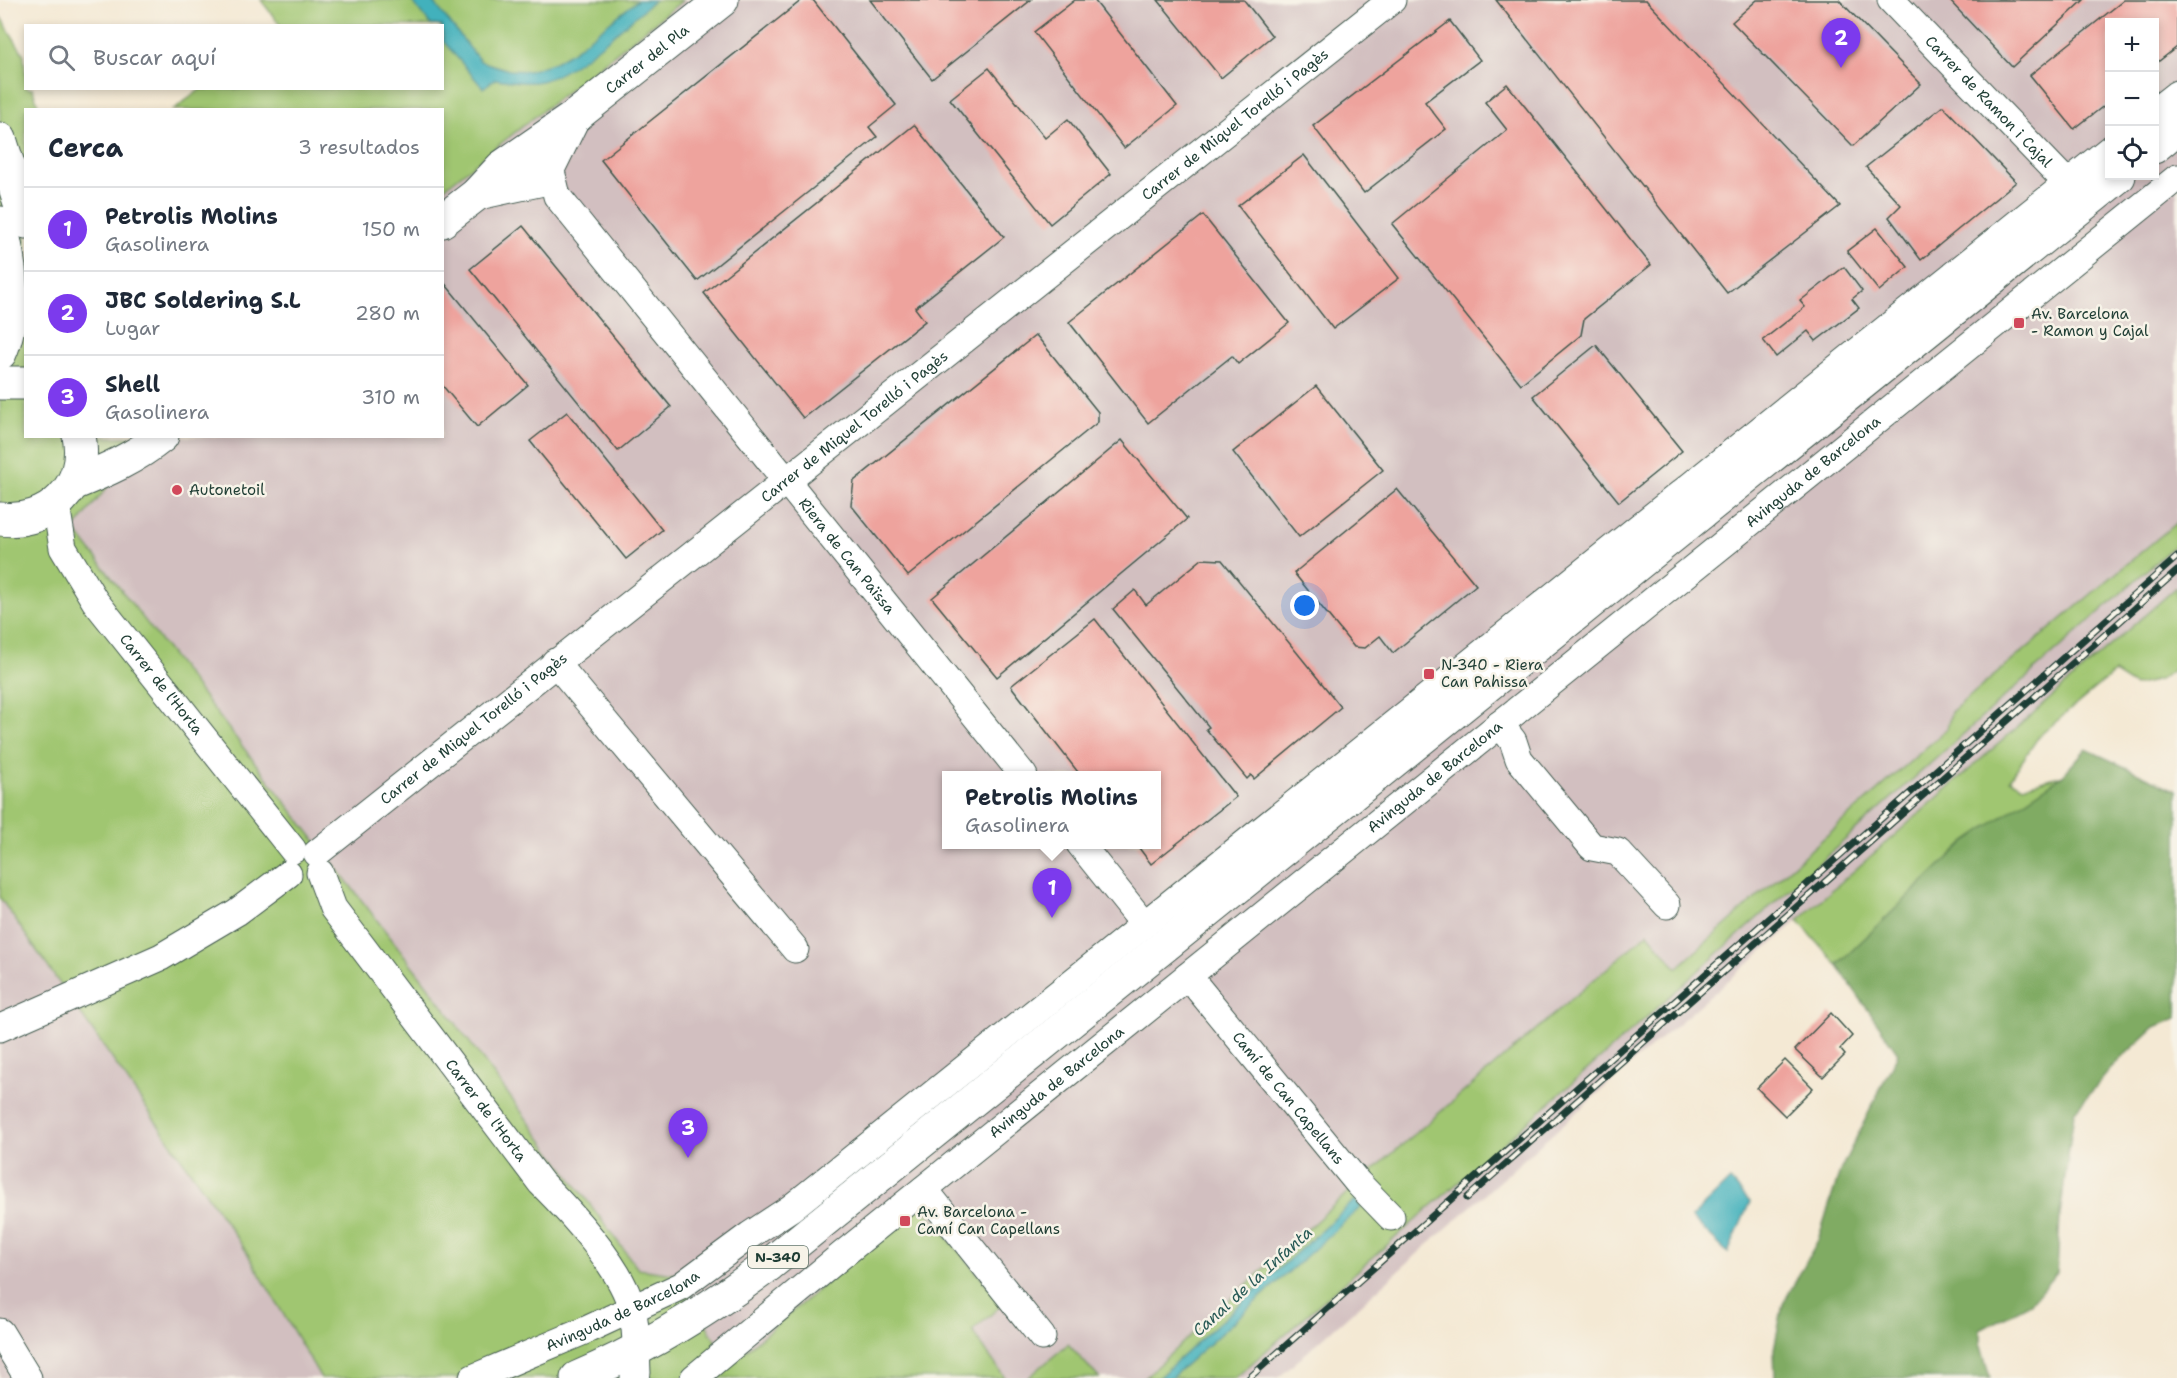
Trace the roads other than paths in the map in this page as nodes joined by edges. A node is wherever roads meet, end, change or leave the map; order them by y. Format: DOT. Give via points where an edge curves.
graph roads {
  1 [pos="722,0"];
  2 [pos="1392,0"];
  3 [pos="1891,0"];
  4 [pos="2177,94"];
  5 [pos="2159,108"];
  6 [pos="2177,128"];
  7 [pos="0,139"];
  8 [pos="2159,143"];
  9 [pos="2105,154"];
  10 [pos="537,170"];
  11 [pos="2177,178"];
  12 [pos="2110,180"];
  13 [pos="2070,197"];
  14 [pos="24,216"];
  15 [pos="444,219"];
  16 [pos="0,223"];
  17 [pos="0,353"];
  18 [pos="0,383"];
  19 [pos="24,383"];
  20 [pos="79,438"];
  21 [pos="160,438"];
  22 [pos="786,479"];
  23 [pos="65,495"];
  24 [pos="0,519"];
  25 [pos="555,662"];
  26 [pos="1500,724"];
  27 [pos="1020,771"];
  28 [pos="1084,849"];
  29 [pos="304,862"];
  30 [pos="1667,905"];
  31 [pos="1144,924"];
  32 [pos="795,949"];
  33 [pos="1188,976"];
  34 [pos="0,1028"];
  35 [pos="912,1149"];
  36 [pos="924,1190"];
  37 [pos="791,1208"];
  38 [pos="1391,1217"];
  39 [pos="632,1309"];
  40 [pos="0,1332"];
  41 [pos="1042,1337"];
  42 [pos="635,1365"];
  43 [pos="28,1378"];
  44 [pos="473,1378"];
  45 [pos="577,1378"];
  46 [pos="694,1378"];
  1 -- 10 [label="main road, Carrer del Pla" via="573,118"];
  2 -- 22 [label="street, Carrer de Miquel Torelló i Pagès"];
  3 -- 13 [label="street, Carrer de Ramon i Cajal"];
  4 -- 5 [label="street"];
  6 -- 8 [label="main road"];
  7 -- 14 [label="main road"];
  9 -- 13 [label="street, Avinguda de Barcelona"];
  10 -- 15 [label="main road, Carrer del Pla" via="477,194"];
  10 -- 22 [label="street, Riera de Can Païssa"];
  11 -- 26 [label="street, Avinguda de Barcelona"];
  12 -- 13 [label="main road, Avinguda de Barcelona / N-340"];
  13 -- 31 [label="street, Avinguda de Barcelona"];
  13 -- 35 [label="main road, Avinguda de Barcelona / N-340"];
  16 -- 17 [label="main road" via="9,295 9,323"];
  18 -- 19 [label="main road"];
  20 -- 23 [label="main road" via="80,468"];
  21 -- 23 [label="main road" via="144,452"];
  22 -- 25 [label="street, Carrer de Miquel Torelló i Pagès"];
  22 -- 27 [label="street, Riera de Can Païssa"];
  23 -- 24 [label="main road" via="40,514"];
  23 -- 29 [label="street, Carrer de l'Horta" via="63,548 95,602"];
  25 -- 29 [label="street, Carrer de Miquel Torelló i Pagès"];
  25 -- 32 [label="street"];
  26 -- 30 [label="street" via="1514,741 1519,759 1592,847 1618,852"];
  26 -- 33 [label="street, Avinguda de Barcelona"];
  28 -- 31 [label="street"];
  29 -- 34 [label="street, Carrer de Miquel Torelló i Pagès" via="237,912 171,951"];
  29 -- 39 [label="street, Carrer de l'Horta" via="333,908 541,1183 566,1208 619,1277"];
  31 -- 37 [label="street, Avinguda de Barcelona"];
  33 -- 36 [label="street, Avinguda de Barcelona"];
  33 -- 38 [label="street, Camí de Can Capellans" via="1358,1183"];
  35 -- 37 [label="street, Avinguda de Barcelona"];
  35 -- 42 [label="main road, Avinguda de Barcelona / N-340"];
  36 -- 41 [label="street"];
  36 -- 46 [label="street, Avinguda de Barcelona"];
  37 -- 39 [label="street, Avinguda de Barcelona" via="681,1286"];
  39 -- 42 [label="street, Carrer de l'Horta"];
  39 -- 44 [label="street, Avinguda de Barcelona"];
  40 -- 43 [label="street"];
  42 -- 45 [label="main road, Avinguda de Barcelona / N-340"];
}
